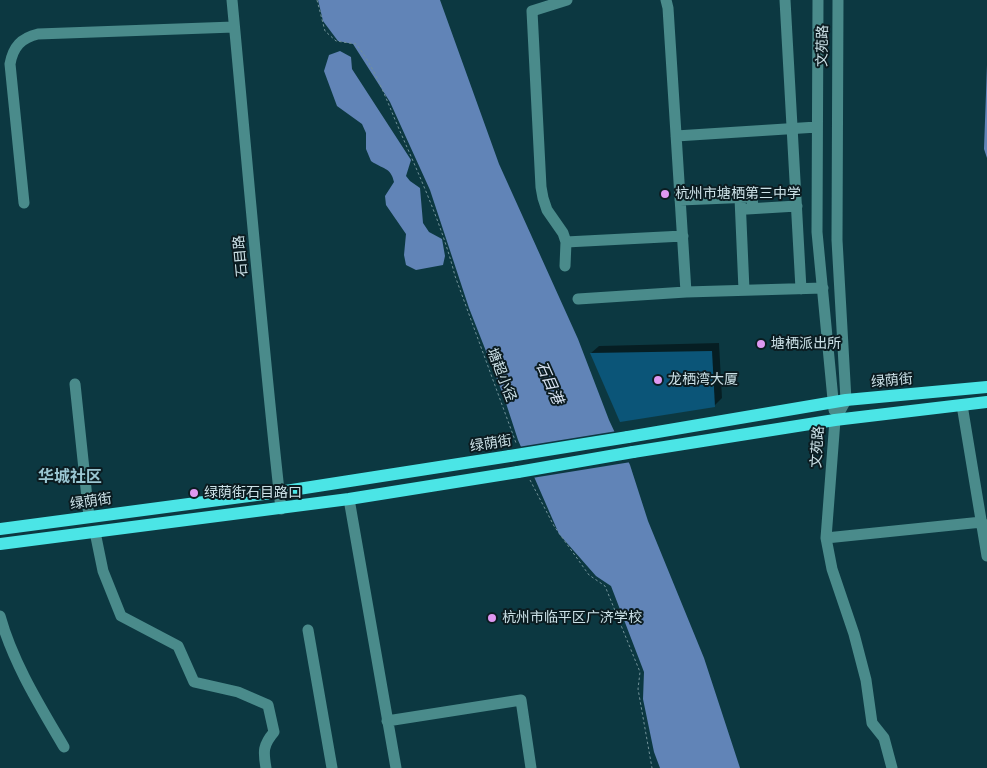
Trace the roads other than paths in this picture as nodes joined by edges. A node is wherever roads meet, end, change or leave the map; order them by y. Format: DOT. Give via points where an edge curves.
graph roads {
  1 [pos="232,0"];
  2 [pos="567,0"];
  3 [pos="666,0"];
  4 [pos="785,0"];
  5 [pos="818,0"];
  6 [pos="838,0"];
  7 [pos="234,27"];
  8 [pos="818,127"];
  9 [pos="792,129"];
  10 [pos="676,136"];
  11 [pos="680,200"];
  12 [pos="24,203"];
  13 [pos="740,203"];
  14 [pos="797,206"];
  15 [pos="682,236"];
  16 [pos="566,242"];
  17 [pos="565,266"];
  18 [pos="801,288"];
  19 [pos="823,288"];
  20 [pos="744,290"];
  21 [pos="686,292"];
  22 [pos="578,299"];
  23 [pos="75,384"];
  24 [pos="987,387"];
  25 [pos="840,401"];
  26 [pos="987,402"];
  27 [pos="962,405"];
  28 [pos="835,420"];
  29 [pos="280,492"];
  30 [pos="348,499"];
  31 [pos="281,509"];
  32 [pos="89,518"];
  33 [pos="982,522"];
  34 [pos="0,529"];
  35 [pos="95,532"];
  36 [pos="826,538"];
  37 [pos="0,544"];
  38 [pos="987,556"];
  39 [pos="0,616"];
  40 [pos="308,630"];
  41 [pos="387,721"];
  42 [pos="64,748"];
  43 [pos="266,768"];
  44 [pos="332,768"];
  45 [pos="396,768"];
  46 [pos="531,768"];
  47 [pos="892,768"];
  1 -- 7 [label="street, 石目路"];
  2 -- 16 [label="street" via="532,11 541,187 548,210"];
  3 -- 10 [label="street"];
  4 -- 9 [label="street"];
  5 -- 8 [label="street"];
  6 -- 25 [label="street, 文苑路"];
  7 -- 12 [label="street" via="38,34 27,37 16,46 10,64"];
  7 -- 29 [label="street, 石目路"];
  8 -- 9 [label="street"];
  8 -- 19 [label="street" via="817,232"];
  9 -- 10 [label="street"];
  9 -- 14 [label="street"];
  10 -- 11 [label="street"];
  11 -- 13 [label="street"];
  11 -- 15 [label="street"];
  13 -- 14 [label="street" via="753,208"];
  13 -- 20 [label="street"];
  14 -- 18 [label="street"];
  15 -- 16 [label="street"];
  15 -- 21 [label="street"];
  16 -- 17 [label="street"];
  18 -- 19 [label="street"];
  18 -- 20 [label="street"];
  19 -- 25 [label="street"];
  20 -- 21 [label="street"];
  21 -- 22 [label="street"];
  23 -- 32 [label="street"];
  24 -- 25 [label="main road, 绿荫街"];
  25 -- 28 [label="street, 文苑路"];
  25 -- 29 [label="main road, 绿荫街, bridge"];
  26 -- 27 [label="main road"];
  27 -- 28 [label="main road"];
  27 -- 33 [label="street"];
  28 -- 30 [label="main road, bridge"];
  28 -- 36 [label="street, 文苑路"];
  29 -- 31 [label="street, 石目路"];
  29 -- 32 [label="main road, 绿荫街"];
  30 -- 31 [label="main road"];
  30 -- 41 [label="street"];
  31 -- 35 [label="main road"];
  32 -- 34 [label="main road, 绿荫街"];
  33 -- 36 [label="street"];
  33 -- 38 [label="street"];
  35 -- 37 [label="main road"];
  35 -- 43 [label="street" via="103,571 121,616 178,646 194,682 238,692 268,705 274,732 265,743"];
  36 -- 47 [label="street, 文苑路" via="832,568 857,643 872,723 884,738"];
  39 -- 42 [label="street" via="27,682"];
  40 -- 44 [label="street"];
  41 -- 45 [label="street"];
  41 -- 46 [label="street" via="521,700"];
}
